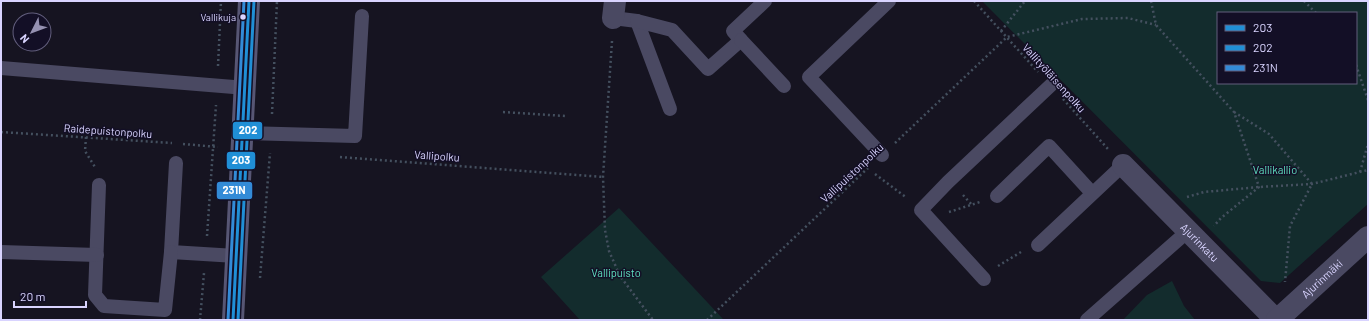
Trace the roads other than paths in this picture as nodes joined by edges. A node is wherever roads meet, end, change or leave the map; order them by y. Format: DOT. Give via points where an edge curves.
graph roads {
  1 [pos="249,1"];
  2 [pos="765,1"];
  3 [pos="889,1"];
  4 [pos="614,10"];
  5 [pos="362,16"];
  6 [pos="637,21"];
  7 [pos="741,40"];
  8 [pos="1,68"];
  9 [pos="1051,85"];
  10 [pos="784,86"];
  11 [pos="246,88"];
  12 [pos="670,109"];
  13 [pos="244,133"];
  14 [pos="882,155"];
  15 [pos="176,163"];
  16 [pos="1123,165"];
  17 [pos="99,185"];
  18 [pos="1092,193"];
  19 [pos="997,196"];
  20 [pos="1194,237"];
  21 [pos="1368,237"];
  22 [pos="1038,245"];
  23 [pos="1,252"];
  24 [pos="171,252"];
  25 [pos="97,254"];
  26 [pos="236,256"];
  27 [pos="982,277"];
  28 [pos="233,320"];
  29 [pos="1087,320"];
  30 [pos="1276,320"];
  1 -- 11 [label="main road"];
  2 -- 7 [label="lane" via="733,31"];
  3 -- 14 [label="lane" via="809,77"];
  4 -- 6 [label="lane"];
  5 -- 13 [label="lane" via="355,136"];
  6 -- 7 [label="lane" via="672,30 708,69"];
  6 -- 12 [label="lane"];
  7 -- 10 [label="lane"];
  8 -- 11 [label="lane"];
  9 -- 27 [label="lane" via="948,182 924,213"];
  11 -- 13 [label="main road"];
  13 -- 26 [label="main road"];
  15 -- 24 [label="lane"];
  16 -- 18 [label="lane"];
  16 -- 20 [label="street, Ajurinkatu"];
  17 -- 25 [label="lane"];
  18 -- 19 [label="lane" via="1048,146"];
  18 -- 22 [label="lane"];
  20 -- 29 [label="lane"];
  20 -- 30 [label="street, Ajurinkatu"];
  21 -- 30 [label="street, Ajurinmäki"];
  23 -- 25 [label="lane"];
  24 -- 25 [label="lane" via="165,310 104,306 95,295"];
  24 -- 26 [label="lane"];
  26 -- 28 [label="main road"];
}
